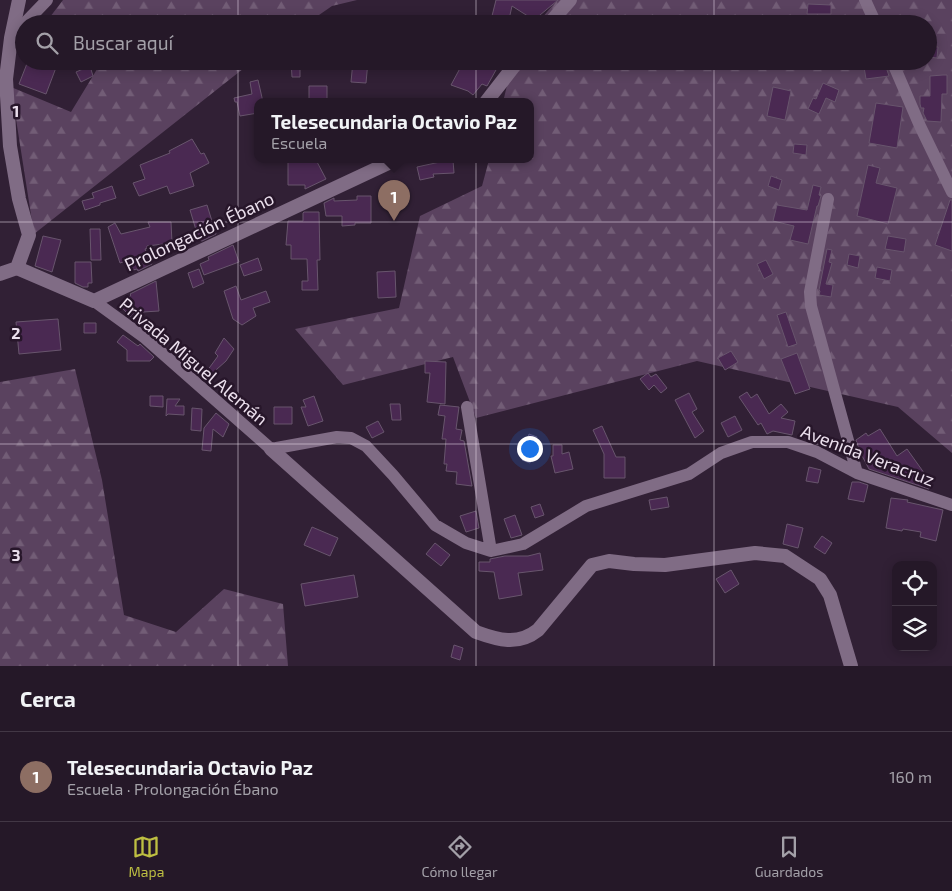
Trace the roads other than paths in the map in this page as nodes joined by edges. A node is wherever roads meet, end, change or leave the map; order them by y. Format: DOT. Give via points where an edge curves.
graph roads {
  1 [pos="19,0"];
  2 [pos="47,0"];
  3 [pos="570,0"];
  4 [pos="865,0"];
  5 [pos="16,15"];
  6 [pos="33,15"];
  7 [pos="556,15"];
  8 [pos="872,15"];
  9 [pos="15,19"];
  10 [pos="15,34"];
  11 [pos="11,38"];
  12 [pos="511,70"];
  13 [pos="896,70"];
  14 [pos="489,98"];
  15 [pos="389,163"];
  16 [pos="952,192"];
  17 [pos="828,199"];
  18 [pos="17,268"];
  19 [pos="0,274"];
  20 [pos="94,301"];
  21 [pos="467,407"];
  22 [pos="271,449"];
  23 [pos="857,473"];
  24 [pos="952,505"];
  25 [pos="491,551"];
  26 [pos="851,666"];
  1 -- 5 [label="street"];
  2 -- 6 [label="street"];
  3 -- 7 [label="street"];
  4 -- 8 [label="street"];
  9 -- 11 [label="street"];
  10 -- 11 [label="street"];
  11 -- 18 [label="street" via="6,79 10,146 29,235"];
  12 -- 14 [label="street"];
  13 -- 16 [label="street"];
  15 -- 20 [label="street, Prolongación Ébano"];
  17 -- 23 [label="street" via="810,292 811,306"];
  18 -- 19 [label="street"];
  18 -- 20 [label="street"];
  20 -- 22 [label="street, Privada Miguel Alemán" via="144,338"];
  21 -- 25 [label="street"];
  22 -- 25 [label="street" via="337,437 351,438 366,446 435,525 466,543"];
  22 -- 26 [label="street" via="476,632 509,641 530,636 592,565 609,561 665,565 755,553 785,556 820,579 830,595"];
  23 -- 24 [label="street, Avenida Veracruz"];
  23 -- 25 [label="street, Avenida Veracruz" via="817,452 788,442 752,442 721,453 689,474 586,506 523,544"];
}
